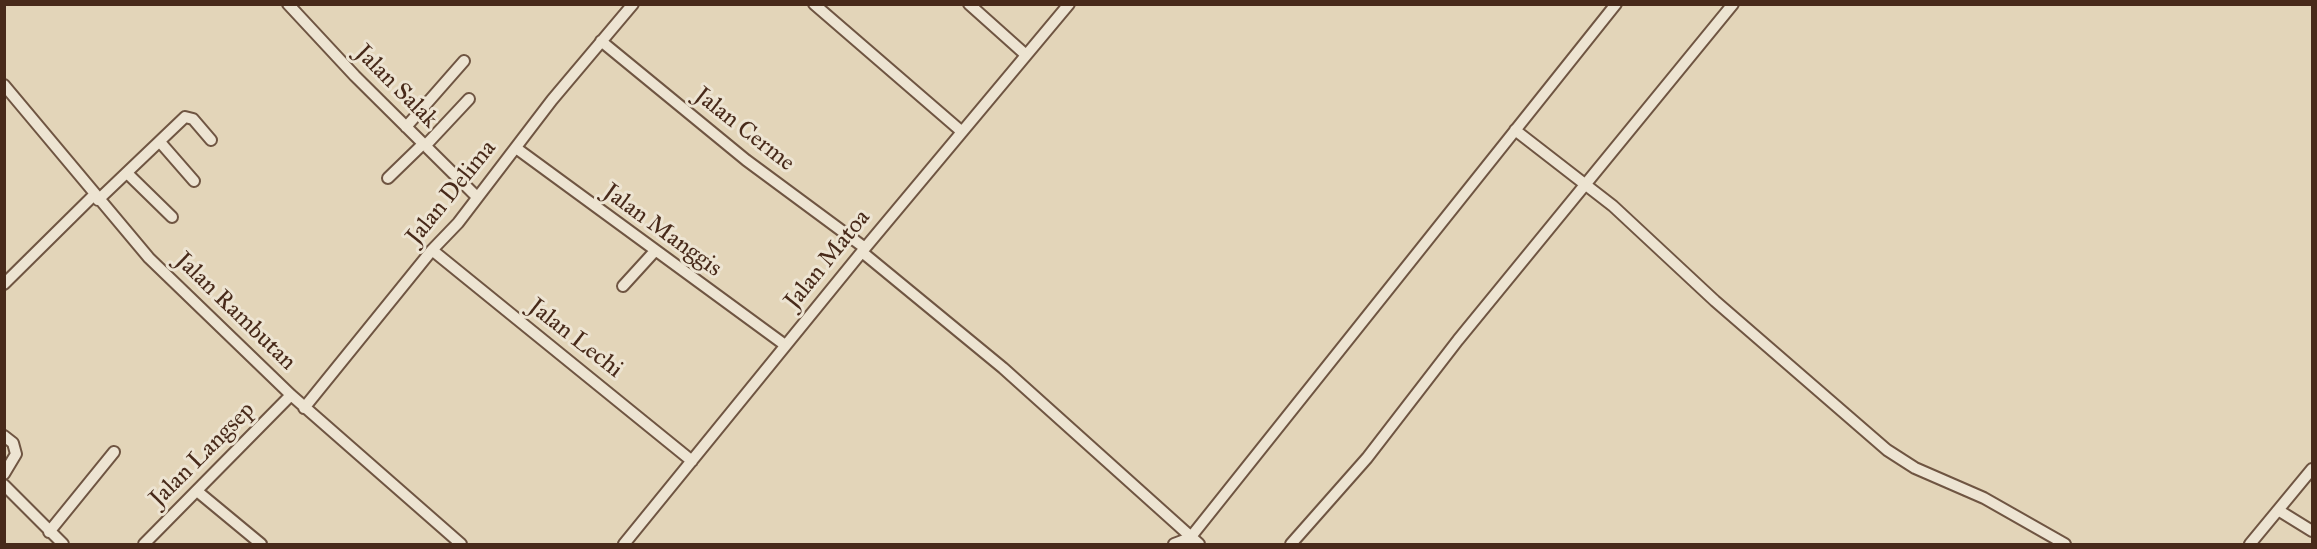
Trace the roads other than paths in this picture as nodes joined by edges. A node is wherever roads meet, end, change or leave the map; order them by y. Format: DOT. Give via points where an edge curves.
graph roads {
  1 [pos="288,4"];
  2 [pos="814,4"];
  3 [pos="969,4"];
  4 [pos="1069,4"];
  5 [pos="1616,4"];
  6 [pos="1733,4"];
  7 [pos="632,5"];
  8 [pos="601,41"];
  9 [pos="1026,55"];
  10 [pos="464,61"];
  11 [pos="4,86"];
  12 [pos="469,99"];
  13 [pos="406,127"];
  14 [pos="1515,130"];
  15 [pos="961,131"];
  16 [pos="211,140"];
  17 [pos="160,142"];
  18 [pos="424,145"];
  19 [pos="516,148"];
  20 [pos="127,173"];
  21 [pos="388,178"];
  22 [pos="194,181"];
  23 [pos="1586,183"];
  24 [pos="96,197"];
  25 [pos="477,197"];
  26 [pos="172,217"];
  27 [pos="432,250"];
  28 [pos="863,250"];
  29 [pos="654,252"];
  30 [pos="4,284"];
  31 [pos="623,286"];
  32 [pos="785,345"];
  33 [pos="291,395"];
  34 [pos="304,408"];
  35 [pos="4,436"];
  36 [pos="114,452"];
  37 [pos="692,460"];
  38 [pos="2313,469"];
  39 [pos="4,474"];
  40 [pos="4,485"];
  41 [pos="197,490"];
  42 [pos="2278,510"];
  43 [pos="2313,531"];
  44 [pos="49,532"];
  45 [pos="1194,541"];
  46 [pos="63,544"];
  47 [pos="144,544"];
  48 [pos="261,544"];
  49 [pos="460,544"];
  50 [pos="624,544"];
  51 [pos="1174,544"];
  52 [pos="1291,544"];
  53 [pos="2065,544"];
  54 [pos="2250,544"];
  1 -- 13 [label="street, Jalan Salak"];
  2 -- 15 [label="street"];
  3 -- 9 [label="street"];
  4 -- 9 [label="street, Jalan Matoa"];
  5 -- 14 [label="street"];
  6 -- 23 [label="street"];
  7 -- 8 [label="street, Jalan Delima"];
  8 -- 19 [label="street, Jalan Delima"];
  8 -- 28 [label="street, Jalan Cerme"];
  9 -- 15 [label="street, Jalan Matoa"];
  10 -- 13 [label="street"];
  11 -- 24 [label="street, Jalan Rambutan"];
  12 -- 18 [label="street"];
  13 -- 18 [label="street, Jalan Salak"];
  14 -- 23 [label="street"];
  14 -- 45 [label="street"];
  15 -- 28 [label="street, Jalan Matoa"];
  16 -- 17 [label="street" via="187,117"];
  17 -- 20 [label="street"];
  17 -- 22 [label="street"];
  18 -- 21 [label="street"];
  18 -- 25 [label="street, Jalan Salak"];
  19 -- 25 [label="street, Jalan Delima"];
  19 -- 29 [label="street, Jalan Manggis"];
  20 -- 24 [label="street"];
  20 -- 26 [label="street"];
  23 -- 52 [label="street" via="1367,458"];
  23 -- 53 [label="street" via="1887,450"];
  24 -- 30 [label="street"];
  24 -- 33 [label="street, Jalan Rambutan" via="149,258"];
  25 -- 27 [label="street, Jalan Delima"];
  27 -- 34 [label="street, Jalan Delima"];
  27 -- 37 [label="street, Jalan Lechi"];
  28 -- 32 [label="street, Jalan Matoa"];
  28 -- 45 [label="street, Jalan Cerme" via="1003,368"];
  29 -- 31 [label="street"];
  29 -- 32 [label="street, Jalan Manggis"];
  32 -- 37 [label="street, Jalan Matoa"];
  33 -- 34 [label="street, Jalan Rambutan"];
  33 -- 41 [label="street, Jalan Langsep"];
  34 -- 49 [label="street, Jalan Rambutan"];
  35 -- 39 [label="street" via="13,443 16,454"];
  36 -- 44 [label="street"];
  37 -- 50 [label="street, Jalan Matoa"];
  38 -- 42 [label="street"];
  40 -- 44 [label="street"];
  41 -- 47 [label="street, Jalan Langsep"];
  41 -- 48 [label="street"];
  42 -- 43 [label="street"];
  42 -- 54 [label="street"];
  44 -- 46 [label="street"];
  45 -- 51 [label="street"];
}
